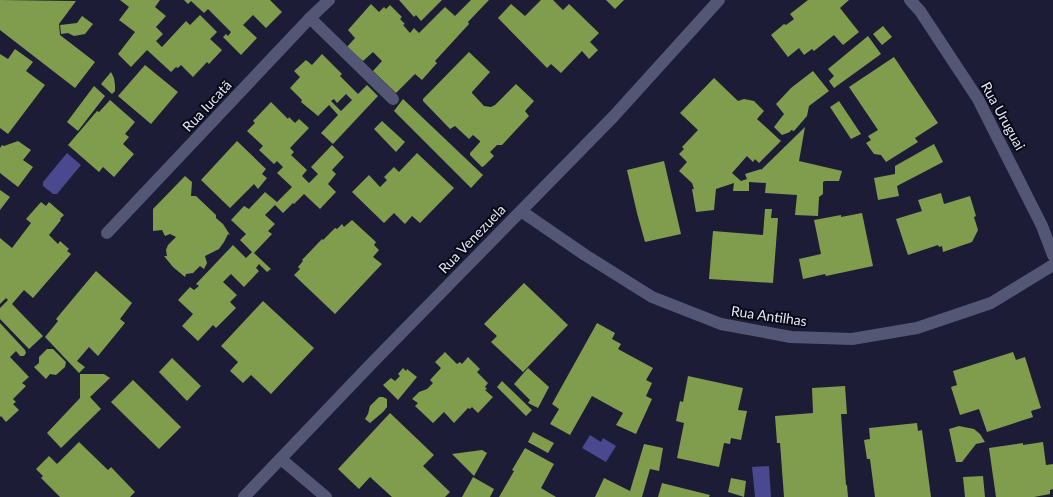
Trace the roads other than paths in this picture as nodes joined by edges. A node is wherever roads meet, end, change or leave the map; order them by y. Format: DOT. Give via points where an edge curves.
graph roads {
  1 [pos="329,0"];
  2 [pos="719,0"];
  3 [pos="910,0"];
  4 [pos="310,18"];
  5 [pos="393,99"];
  6 [pos="521,211"];
  7 [pos="107,233"];
  8 [pos="1053,255"];
  9 [pos="1053,265"];
  10 [pos="281,459"];
  11 [pos="244,497"];
  12 [pos="326,497"];
  1 -- 4 [label="street, Rua Iucatã"];
  2 -- 6 [label="street, Rua Venezuela" via="613,117"];
  3 -- 8 [label="street, Rua Uruguai" via="920,11 978,99 1042,226"];
  4 -- 5 [label="street"];
  4 -- 7 [label="street, Rua Iucatã"];
  6 -- 9 [label="street, Rua Antilhas" via="652,297 721,324 791,337 852,339 917,328 991,303"];
  6 -- 10 [label="street, Rua Venezuela"];
  10 -- 11 [label="street, Rua Venezuela"];
  10 -- 12 [label="street"];
}
